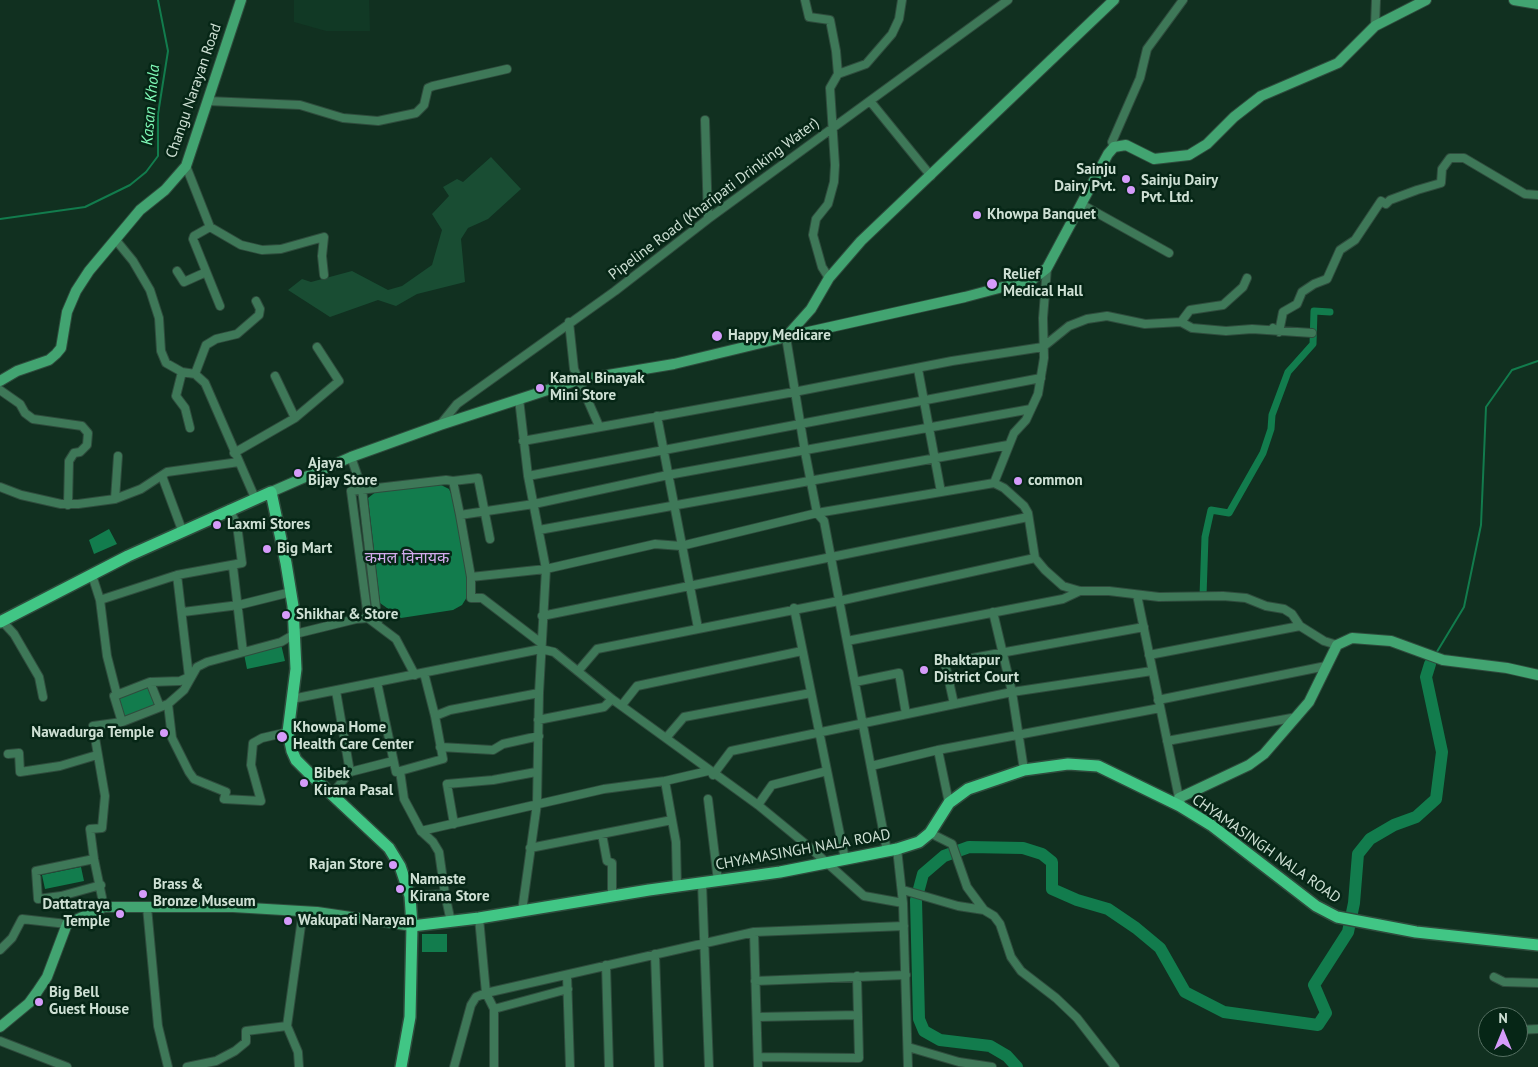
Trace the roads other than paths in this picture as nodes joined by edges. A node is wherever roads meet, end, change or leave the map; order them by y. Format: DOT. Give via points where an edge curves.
graph roads {
  1 [pos="240,0"];
  2 [pos="805,0"];
  3 [pos="902,0"];
  4 [pos="1008,0"];
  5 [pos="1114,0"];
  6 [pos="1183,0"];
  7 [pos="1376,0"];
  8 [pos="1426,0"];
  9 [pos="1514,0"];
  10 [pos="1527,1"];
  11 [pos="1538,4"];
  12 [pos="1375,26"];
  13 [pos="507,69"];
  14 [pos="838,74"];
  15 [pos="208,101"];
  16 [pos="870,101"];
  17 [pos="705,120"];
  18 [pos="832,127"];
  19 [pos="1114,148"];
  20 [pos="186,166"];
  21 [pos="931,176"];
  22 [pos="1538,194"];
  23 [pos="1081,204"];
  24 [pos="708,219"];
  25 [pos="210,227"];
  26 [pos="114,239"];
  27 [pos="1169,253"];
  28 [pos="1047,268"];
  29 [pos="177,271"];
  30 [pos="204,272"];
  31 [pos="324,274"];
  32 [pos="828,278"];
  33 [pos="1247,278"];
  34 [pos="256,301"];
  35 [pos="220,306"];
  36 [pos="569,322"];
  37 [pos="1181,322"];
  38 [pos="1276,330"];
  39 [pos="1312,333"];
  40 [pos="786,337"];
  41 [pos="317,347"];
  42 [pos="1043,347"];
  43 [pos="918,369"];
  44 [pos="182,372"];
  45 [pos="195,374"];
  46 [pos="275,376"];
  47 [pos="1041,378"];
  48 [pos="578,380"];
  49 [pos="0,381"];
  50 [pos="0,390"];
  51 [pos="794,392"];
  52 [pos="519,399"];
  53 [pos="925,400"];
  54 [pos="1031,409"];
  55 [pos="657,416"];
  56 [pos="295,418"];
  57 [pos="440,424"];
  58 [pos="800,425"];
  59 [pos="599,426"];
  60 [pos="190,428"];
  61 [pos="929,428"];
  62 [pos="523,441"];
  63 [pos="1008,445"];
  64 [pos="663,449"];
  65 [pos="805,452"];
  66 [pos="234,453"];
  67 [pos="118,456"];
  68 [pos="351,457"];
  69 [pos="934,458"];
  70 [pos="239,462"];
  71 [pos="668,475"];
  72 [pos="162,476"];
  73 [pos="528,476"];
  74 [pos="811,479"];
  75 [pos="453,481"];
  76 [pos="994,484"];
  77 [pos="0,486"];
  78 [pos="362,489"];
  79 [pos="271,492"];
  80 [pos="941,492"];
  81 [pos="255,498"];
  82 [pos="114,499"];
  83 [pos="534,504"];
  84 [pos="68,505"];
  85 [pos="673,505"];
  86 [pos="229,509"];
  87 [pos="484,511"];
  88 [pos="817,514"];
  89 [pos="460,515"];
  90 [pos="1028,517"];
  91 [pos="182,530"];
  92 [pos="539,530"];
  93 [pos="490,539"];
  94 [pos="681,546"];
  95 [pos="830,556"];
  96 [pos="1035,558"];
  97 [pos="233,567"];
  98 [pos="546,569"];
  99 [pos="92,575"];
  100 [pos="176,576"];
  101 [pos="471,577"];
  102 [pos="689,585"];
  103 [pos="1080,591"];
  104 [pos="291,592"];
  105 [pos="1137,595"];
  106 [pos="100,600"];
  107 [pos="839,601"];
  108 [pos="239,605"];
  109 [pos="794,608"];
  110 [pos="183,612"];
  111 [pos="994,612"];
  112 [pos="542,616"];
  113 [pos="368,618"];
  114 [pos="1,622"];
  115 [pos="378,625"];
  116 [pos="1300,626"];
  117 [pos="1144,627"];
  118 [pos="698,628"];
  119 [pos="295,634"];
  120 [pos="847,641"];
  121 [pos="541,646"];
  122 [pos="1337,646"];
  123 [pos="802,651"];
  124 [pos="243,652"];
  125 [pos="1004,654"];
  126 [pos="1150,656"];
  127 [pos="1326,666"];
  128 [pos="579,670"];
  129 [pos="1152,671"];
  130 [pos="424,673"];
  131 [pos="415,675"];
  132 [pos="1538,675"];
  133 [pos="189,677"];
  134 [pos="150,682"];
  135 [pos="377,682"];
  136 [pos="855,682"];
  137 [pos="336,691"];
  138 [pos="1012,692"];
  139 [pos="539,693"];
  140 [pos="812,693"];
  141 [pos="117,695"];
  142 [pos="43,697"];
  143 [pos="292,699"];
  144 [pos="612,699"];
  145 [pos="168,704"];
  146 [pos="954,704"];
  147 [pos="1159,704"];
  148 [pos="622,705"];
  149 [pos="160,707"];
  150 [pos="906,714"];
  151 [pos="435,716"];
  152 [pos="1297,717"];
  153 [pos="538,720"];
  154 [pos="122,722"];
  155 [pos="862,723"];
  156 [pos="288,732"];
  157 [pos="819,732"];
  158 [pos="538,736"];
  159 [pos="1019,736"];
  160 [pos="666,738"];
  161 [pos="1167,741"];
  162 [pos="440,747"];
  163 [pos="938,750"];
  164 [pos="8,754"];
  165 [pos="97,756"];
  166 [pos="393,760"];
  167 [pos="871,766"];
  168 [pos="1024,770"];
  169 [pos="400,771"];
  170 [pos="827,771"];
  171 [pos="350,772"];
  172 [pos="536,772"];
  173 [pos="710,773"];
  174 [pos="665,781"];
  175 [pos="332,794"];
  176 [pos="708,799"];
  177 [pos="1180,802"];
  178 [pos="949,803"];
  179 [pos="537,804"];
  180 [pos="758,805"];
  181 [pos="672,820"];
  182 [pos="454,824"];
  183 [pos="421,832"];
  184 [pos="602,834"];
  185 [pos="930,834"];
  186 [pos="530,848"];
  187 [pos="892,850"];
  188 [pos="94,859"];
  189 [pos="845,859"];
  190 [pos="827,864"];
  191 [pos="718,881"];
  192 [pos="702,883"];
  193 [pos="101,885"];
  194 [pos="677,886"];
  195 [pos="906,890"];
  196 [pos="444,894"];
  197 [pos="410,896"];
  198 [pos="612,896"];
  199 [pos="904,903"];
  200 [pos="147,906"];
  201 [pos="104,907"];
  202 [pos="984,910"];
  203 [pos="303,911"];
  204 [pos="522,911"];
  205 [pos="479,918"];
  206 [pos="451,922"];
  207 [pos="67,924"];
  208 [pos="412,926"];
  209 [pos="904,926"];
  210 [pos="754,932"];
  211 [pos="704,943"];
  212 [pos="1538,945"];
  213 [pos="0,950"];
  214 [pos="656,954"];
  215 [pos="606,965"];
  216 [pos="906,974"];
  217 [pos="567,975"];
  218 [pos="857,976"];
  219 [pos="1494,977"];
  220 [pos="755,981"];
  221 [pos="1538,983"];
  222 [pos="568,989"];
  223 [pos="486,993"];
  224 [pos="494,1009"];
  225 [pos="858,1015"];
  226 [pos="756,1017"];
  227 [pos="0,1026"];
  228 [pos="287,1026"];
  229 [pos="0,1042"];
  230 [pos="908,1047"];
  231 [pos="758,1058"];
  232 [pos="858,1058"];
  233 [pos="959,1065"];
  234 [pos="67,1067"];
  235 [pos="168,1067"];
  236 [pos="187,1067"];
  237 [pos="300,1067"];
  238 [pos="402,1067"];
  239 [pos="454,1067"];
  240 [pos="494,1067"];
  241 [pos="570,1067"];
  242 [pos="609,1067"];
  243 [pos="659,1067"];
  244 [pos="709,1067"];
  245 [pos="758,1067"];
  246 [pos="859,1067"];
  247 [pos="908,1067"];
  248 [pos="992,1067"];
  249 [pos="1115,1067"];
  1 -- 15 [label="main road, Changu Narayan Road"];
  2 -- 14 [label="street" via="809,17 830,20"];
  3 -- 14 [label="street" via="892,34 866,64"];
  4 -- 16 [label="street, Pipeline Road (Kharipati Drinking Water)"];
  5 -- 21 [label="main road"];
  6 -- 19 [label="street" via="1147,49 1140,78 1112,142"];
  7 -- 12 [label="street"];
  8 -- 12 [label="main road"];
  9 -- 10 [label="main road"];
  10 -- 11 [label="main road"];
  12 -- 19 [label="main road" via="1338,64 1261,96 1207,144 1189,155 1154,159 1126,145"];
  13 -- 15 [label="street" via="428,88 424,105 416,112 378,121 343,118 300,105"];
  14 -- 18 [label="street" via="830,88"];
  15 -- 20 [label="main road, Changu Narayan Road"];
  16 -- 18 [label="street, Pipeline Road (Kharipati Drinking Water)"];
  16 -- 21 [label="street"];
  17 -- 24 [label="street"];
  18 -- 24 [label="street, Pipeline Road (Kharipati Drinking Water)"];
  18 -- 32 [label="street" via="835,165 832,194 816,219 813,235"];
  19 -- 23 [label="main road"];
  20 -- 25 [label="street"];
  20 -- 26 [label="main road, Changu Narayan Road"];
  21 -- 32 [label="main road" via="861,241"];
  22 -- 38 [label="street" via="1525,194 1464,158 1450,158 1442,169 1441,183 1386,204 1381,201 1355,240 1340,250 1327,279 1302,292 1297,304 1283,312"];
  23 -- 27 [label="street"];
  23 -- 28 [label="main road"];
  24 -- 36 [label="street, Pipeline Road (Kharipati Drinking Water)"];
  25 -- 30 [label="street" via="193,239"];
  25 -- 31 [label="street" via="241,245 262,250 281,249 324,237"];
  26 -- 44 [label="street" via="134,261 150,290 159,318 161,351 166,363"];
  26 -- 49 [label="main road, Changu Narayan Road" via="76,290 56,354"];
  28 -- 40 [label="main road" via="1040,276 1017,284"];
  28 -- 42 [label="street"];
  29 -- 30 [label="street" via="184,282"];
  30 -- 35 [label="street"];
  32 -- 40 [label="main road" via="811,309"];
  33 -- 37 [label="street" via="1243,287 1223,305 1190,310"];
  34 -- 45 [label="street" via="259,315 237,334 206,345"];
  36 -- 48 [label="street"];
  36 -- 57 [label="street, Pipeline Road (Kharipati Drinking Water)" via="457,404"];
  37 -- 38 [label="street" via="1192,328 1226,331"];
  37 -- 42 [label="street" via="1145,324 1107,316 1087,319 1069,326"];
  38 -- 39 [label="street"];
  40 -- 48 [label="main road" via="674,364"];
  40 -- 51 [label="street"];
  41 -- 56 [label="street" via="339,381"];
  42 -- 43 [label="street"];
  42 -- 47 [label="street"];
  43 -- 51 [label="street"];
  43 -- 53 [label="street"];
  44 -- 45 [label="street"];
  44 -- 60 [label="street" via="176,396 185,408"];
  45 -- 66 [label="street" via="212,396"];
  46 -- 56 [label="street"];
  47 -- 53 [label="street"];
  47 -- 54 [label="street"];
  48 -- 52 [label="main road"];
  48 -- 59 [label="street"];
  50 -- 84 [label="street" via="20,404 33,419 82,426 88,433 87,445 74,453 69,461"];
  51 -- 55 [label="street"];
  51 -- 58 [label="street"];
  52 -- 57 [label="main road"];
  52 -- 62 [label="street"];
  53 -- 58 [label="street"];
  53 -- 61 [label="street"];
  54 -- 61 [label="street"];
  54 -- 63 [label="street"];
  55 -- 59 [label="street"];
  55 -- 64 [label="street"];
  56 -- 66 [label="street"];
  57 -- 68 [label="main road"];
  58 -- 64 [label="street"];
  58 -- 65 [label="street"];
  59 -- 62 [label="street"];
  61 -- 65 [label="street"];
  61 -- 69 [label="street"];
  62 -- 73 [label="street"];
  63 -- 69 [label="street"];
  63 -- 76 [label="street"];
  64 -- 71 [label="street"];
  64 -- 73 [label="street"];
  65 -- 71 [label="street"];
  65 -- 74 [label="street"];
  66 -- 70 [label="street"];
  67 -- 82 [label="street"];
  68 -- 78 [label="street"];
  68 -- 79 [label="main road"];
  69 -- 74 [label="street"];
  69 -- 80 [label="street"];
  70 -- 72 [label="street" via="167,472"];
  70 -- 81 [label="street"];
  71 -- 83 [label="street"];
  71 -- 85 [label="street"];
  72 -- 82 [label="street" via="141,489"];
  72 -- 91 [label="street"];
  73 -- 83 [label="street"];
  74 -- 85 [label="street"];
  74 -- 88 [label="street"];
  75 -- 78 [label="street"];
  75 -- 87 [label="street" via="478,478"];
  75 -- 89 [label="street"];
  76 -- 80 [label="street"];
  76 -- 90 [label="street" via="1024,506"];
  77 -- 84 [label="street" via="20,495"];
  78 -- 113 [label="street" via="351,491"];
  78 -- 115 [label="street"];
  79 -- 81 [label="main road"];
  79 -- 104 [label="main road"];
  80 -- 88 [label="street"];
  81 -- 86 [label="main road"];
  82 -- 84 [label="street"];
  83 -- 87 [label="street"];
  83 -- 92 [label="street"];
  85 -- 92 [label="street"];
  85 -- 94 [label="street"];
  86 -- 91 [label="main road"];
  86 -- 97 [label="street" via="237,525 242,563"];
  87 -- 89 [label="street"];
  87 -- 93 [label="street"];
  88 -- 94 [label="street"];
  88 -- 95 [label="street" via="824,521"];
  89 -- 101 [label="street"];
  90 -- 95 [label="street"];
  90 -- 96 [label="street"];
  91 -- 99 [label="main road"];
  92 -- 98 [label="street"];
  94 -- 98 [label="street" via="656,544"];
  94 -- 102 [label="street"];
  95 -- 102 [label="street"];
  95 -- 107 [label="street"];
  96 -- 103 [label="street" via="1063,586"];
  96 -- 107 [label="street"];
  97 -- 100 [label="street"];
  97 -- 108 [label="street"];
  98 -- 101 [label="street"];
  98 -- 112 [label="street"];
  99 -- 106 [label="street"];
  99 -- 114 [label="main road"];
  100 -- 106 [label="street"];
  100 -- 110 [label="street"];
  101 -- 121 [label="street" via="471,598 482,598"];
  102 -- 112 [label="street"];
  102 -- 118 [label="street"];
  103 -- 105 [label="street"];
  103 -- 111 [label="street" via="1063,599"];
  104 -- 108 [label="street"];
  104 -- 119 [label="main road"];
  105 -- 116 [label="street" via="1246,598 1284,609"];
  105 -- 117 [label="street"];
  106 -- 141 [label="street" via="107,656"];
  107 -- 109 [label="street"];
  107 -- 120 [label="street"];
  108 -- 110 [label="street"];
  108 -- 124 [label="street"];
  109 -- 118 [label="street"];
  109 -- 123 [label="street"];
  110 -- 133 [label="street"];
  111 -- 120 [label="street"];
  111 -- 125 [label="street"];
  112 -- 121 [label="street"];
  113 -- 115 [label="street"];
  113 -- 119 [label="street"];
  114 -- 142 [label="street" via="14,634 39,677"];
  115 -- 131 [label="street" via="396,639"];
  116 -- 122 [label="street"];
  116 -- 126 [label="street"];
  117 -- 125 [label="street"];
  117 -- 126 [label="street"];
  118 -- 128 [label="street" via="597,649"];
  119 -- 124 [label="street" via="281,642"];
  119 -- 143 [label="main road" via="296,669"];
  120 -- 136 [label="street"];
  121 -- 128 [label="street"];
  121 -- 130 [label="street"];
  121 -- 139 [label="street"];
  122 -- 127 [label="main road"];
  122 -- 132 [label="main road" via="1352,638 1391,641 1443,660"];
  123 -- 140 [label="street"];
  123 -- 148 [label="street" via="637,686"];
  124 -- 133 [label="street" via="206,662"];
  125 -- 138 [label="street"];
  125 -- 146 [label="street" via="945,663"];
  126 -- 129 [label="street"];
  127 -- 147 [label="street"];
  127 -- 152 [label="main road" via="1313,695"];
  128 -- 144 [label="street"];
  129 -- 138 [label="street"];
  129 -- 147 [label="street"];
  130 -- 131 [label="street"];
  130 -- 151 [label="street"];
  131 -- 135 [label="street"];
  133 -- 134 [label="street" via="180,681"];
  133 -- 145 [label="street" via="184,690"];
  134 -- 141 [label="street"];
  134 -- 149 [label="street"];
  135 -- 137 [label="street"];
  135 -- 166 [label="street"];
  136 -- 150 [label="street" via="899,673"];
  136 -- 155 [label="street"];
  137 -- 143 [label="street"];
  137 -- 171 [label="street"];
  138 -- 146 [label="street"];
  138 -- 159 [label="street"];
  139 -- 151 [label="street" via="450,710"];
  139 -- 153 [label="street"];
  140 -- 157 [label="street"];
  140 -- 160 [label="street" via="684,717"];
  141 -- 154 [label="street" via="114,696"];
  143 -- 156 [label="main road"];
  144 -- 148 [label="street"];
  144 -- 153 [label="street" via="604,707"];
  145 -- 149 [label="street"];
  145 -- 156 [label="street" via="169,729 189,772 194,779 226,792 224,799 261,801 251,765 253,743"];
  146 -- 150 [label="street"];
  147 -- 159 [label="street"];
  147 -- 161 [label="street"];
  148 -- 160 [label="street"];
  149 -- 154 [label="street"];
  150 -- 155 [label="street"];
  151 -- 162 [label="street"];
  152 -- 161 [label="street"];
  152 -- 177 [label="main road" via="1264,754 1249,765"];
  153 -- 158 [label="street"];
  154 -- 165 [label="street" via="93,726"];
  155 -- 157 [label="street"];
  155 -- 167 [label="street"];
  156 -- 175 [label="main road" via="296,760"];
  157 -- 170 [label="street"];
  157 -- 173 [label="street" via="731,751"];
  158 -- 162 [label="street" via="503,744 493,750"];
  158 -- 172 [label="street"];
  159 -- 163 [label="street"];
  159 -- 168 [label="street"];
  160 -- 173 [label="street"];
  161 -- 177 [label="street"];
  162 -- 169 [label="street" via="443,759"];
  163 -- 167 [label="street"];
  163 -- 178 [label="street"];
  164 -- 165 [label="street" via="18,753 20,772"];
  165 -- 188 [label="street" via="105,796 102,828 90,829"];
  166 -- 169 [label="street" via="396,772"];
  166 -- 171 [label="street"];
  167 -- 187 [label="street"];
  168 -- 177 [label="main road, CHYAMASINGH NALA ROAD" via="1068,764 1098,766"];
  168 -- 178 [label="main road, CHYAMASINGH NALA ROAD" via="968,789"];
  169 -- 183 [label="street" via="404,798"];
  170 -- 180 [label="street" via="772,784"];
  170 -- 189 [label="street"];
  171 -- 175 [label="street"];
  172 -- 179 [label="street"];
  172 -- 182 [label="street" via="447,784"];
  173 -- 174 [label="street"];
  173 -- 180 [label="street"];
  174 -- 179 [label="street" via="604,789"];
  174 -- 181 [label="street"];
  175 -- 197 [label="main road" via="388,848 400,866"];
  176 -- 191 [label="street"];
  177 -- 212 [label="main road, CHYAMASINGH NALA ROAD" via="1316,906 1337,917 1416,932"];
  178 -- 185 [label="main road, CHYAMASINGH NALA ROAD"];
  179 -- 182 [label="street"];
  179 -- 186 [label="street"];
  180 -- 190 [label="street"];
  181 -- 184 [label="street"];
  181 -- 194 [label="street"];
  182 -- 183 [label="street"];
  183 -- 196 [label="street" via="439,852"];
  184 -- 186 [label="street"];
  184 -- 198 [label="street" via="607,862 612,863"];
  185 -- 187 [label="main road, CHYAMASINGH NALA ROAD" via="920,842"];
  185 -- 202 [label="street" via="952,844 967,887"];
  186 -- 204 [label="street"];
  187 -- 189 [label="main road, CHYAMASINGH NALA ROAD"];
  187 -- 195 [label="street"];
  188 -- 193 [label="street"];
  188 -- 193 [label="street" via="36,871 38,899"];
  189 -- 190 [label="main road, CHYAMASINGH NALA ROAD"];
  190 -- 191 [label="main road, CHYAMASINGH NALA ROAD"];
  190 -- 199 [label="street" via="864,896"];
  191 -- 192 [label="main road, CHYAMASINGH NALA ROAD"];
  192 -- 194 [label="main road, CHYAMASINGH NALA ROAD"];
  192 -- 211 [label="street"];
  193 -- 201 [label="street"];
  194 -- 198 [label="main road, CHYAMASINGH NALA ROAD"];
  195 -- 199 [label="street"];
  195 -- 202 [label="street" via="958,906"];
  196 -- 197 [label="street"];
  196 -- 206 [label="street"];
  197 -- 208 [label="main road"];
  198 -- 204 [label="main road, CHYAMASINGH NALA ROAD"];
  199 -- 209 [label="street"];
  200 -- 201 [label="main road"];
  200 -- 203 [label="main road"];
  200 -- 235 [label="street" via="158,1026"];
  201 -- 207 [label="main road"];
  202 -- 249 [label="street" via="1000,924 1010,957 1021,971 1077,1018"];
  203 -- 208 [label="main road"];
  203 -- 228 [label="street"];
  204 -- 205 [label="main road, CHYAMASINGH NALA ROAD"];
  205 -- 206 [label="main road, CHYAMASINGH NALA ROAD"];
  205 -- 223 [label="street"];
  206 -- 208 [label="main road, CHYAMASINGH NALA ROAD"];
  207 -- 213 [label="street" via="22,919 12,938"];
  207 -- 227 [label="main road" via="47,977 29,1003"];
  208 -- 238 [label="main road" via="410,1017"];
  209 -- 210 [label="street"];
  209 -- 216 [label="street"];
  210 -- 211 [label="street"];
  210 -- 220 [label="street"];
  211 -- 214 [label="street"];
  211 -- 244 [label="street"];
  214 -- 215 [label="street"];
  214 -- 243 [label="street"];
  215 -- 217 [label="street"];
  215 -- 242 [label="street"];
  216 -- 218 [label="street"];
  216 -- 230 [label="street"];
  217 -- 222 [label="street"];
  217 -- 223 [label="street"];
  218 -- 220 [label="street"];
  218 -- 225 [label="street"];
  219 -- 221 [label="street" via="1504,982"];
  220 -- 226 [label="street"];
  222 -- 224 [label="street"];
  222 -- 241 [label="street"];
  223 -- 224 [label="street"];
  223 -- 239 [label="street" via="471,1005"];
  224 -- 240 [label="street"];
  225 -- 226 [label="street"];
  225 -- 232 [label="street"];
  226 -- 231 [label="street"];
  228 -- 236 [label="street" via="246,1031 246,1042 235,1051 216,1062"];
  228 -- 237 [label="street" via="298,1052"];
  229 -- 234 [label="street"];
  230 -- 233 [label="street"];
  230 -- 247 [label="street"];
  231 -- 232 [label="street"];
  231 -- 245 [label="street"];
  232 -- 246 [label="street"];
  233 -- 248 [label="street"];
}
